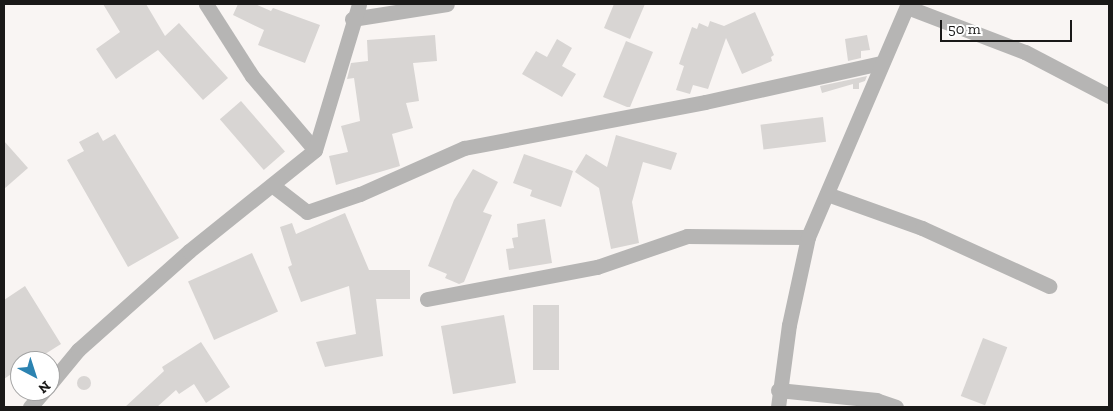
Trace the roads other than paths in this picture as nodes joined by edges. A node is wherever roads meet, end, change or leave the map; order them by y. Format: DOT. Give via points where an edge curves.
graph roads {
  1 [pos="206,4"];
  2 [pos="359,4"];
  3 [pos="447,4"];
  4 [pos="907,5"];
  5 [pos="352,19"];
  6 [pos="882,63"];
  7 [pos="1109,96"];
  8 [pos="315,150"];
  9 [pos="272,185"];
  10 [pos="827,194"];
  11 [pos="808,237"];
  12 [pos="1049,286"];
  13 [pos="427,299"];
  14 [pos="60,372"];
  15 [pos="778,390"];
  16 [pos="778,407"];
  17 [pos="896,407"];
  1 -- 8 [label="street" via="252,76"];
  2 -- 5 [label="street"];
  3 -- 5 [label="street"];
  4 -- 6 [label="street"];
  4 -- 7 [label="street" via="1025,52"];
  5 -- 8 [label="street"];
  6 -- 9 [label="street" via="705,102 464,148 360,194 307,212"];
  6 -- 10 [label="street"];
  8 -- 9 [label="street"];
  9 -- 14 [label="street" via="189,251 78,350"];
  10 -- 11 [label="street"];
  10 -- 12 [label="street" via="922,228"];
  11 -- 13 [label="street" via="686,236 597,267"];
  11 -- 15 [label="street"];
  15 -- 16 [label="street"];
  15 -- 17 [label="street" via="876,400"];
}
